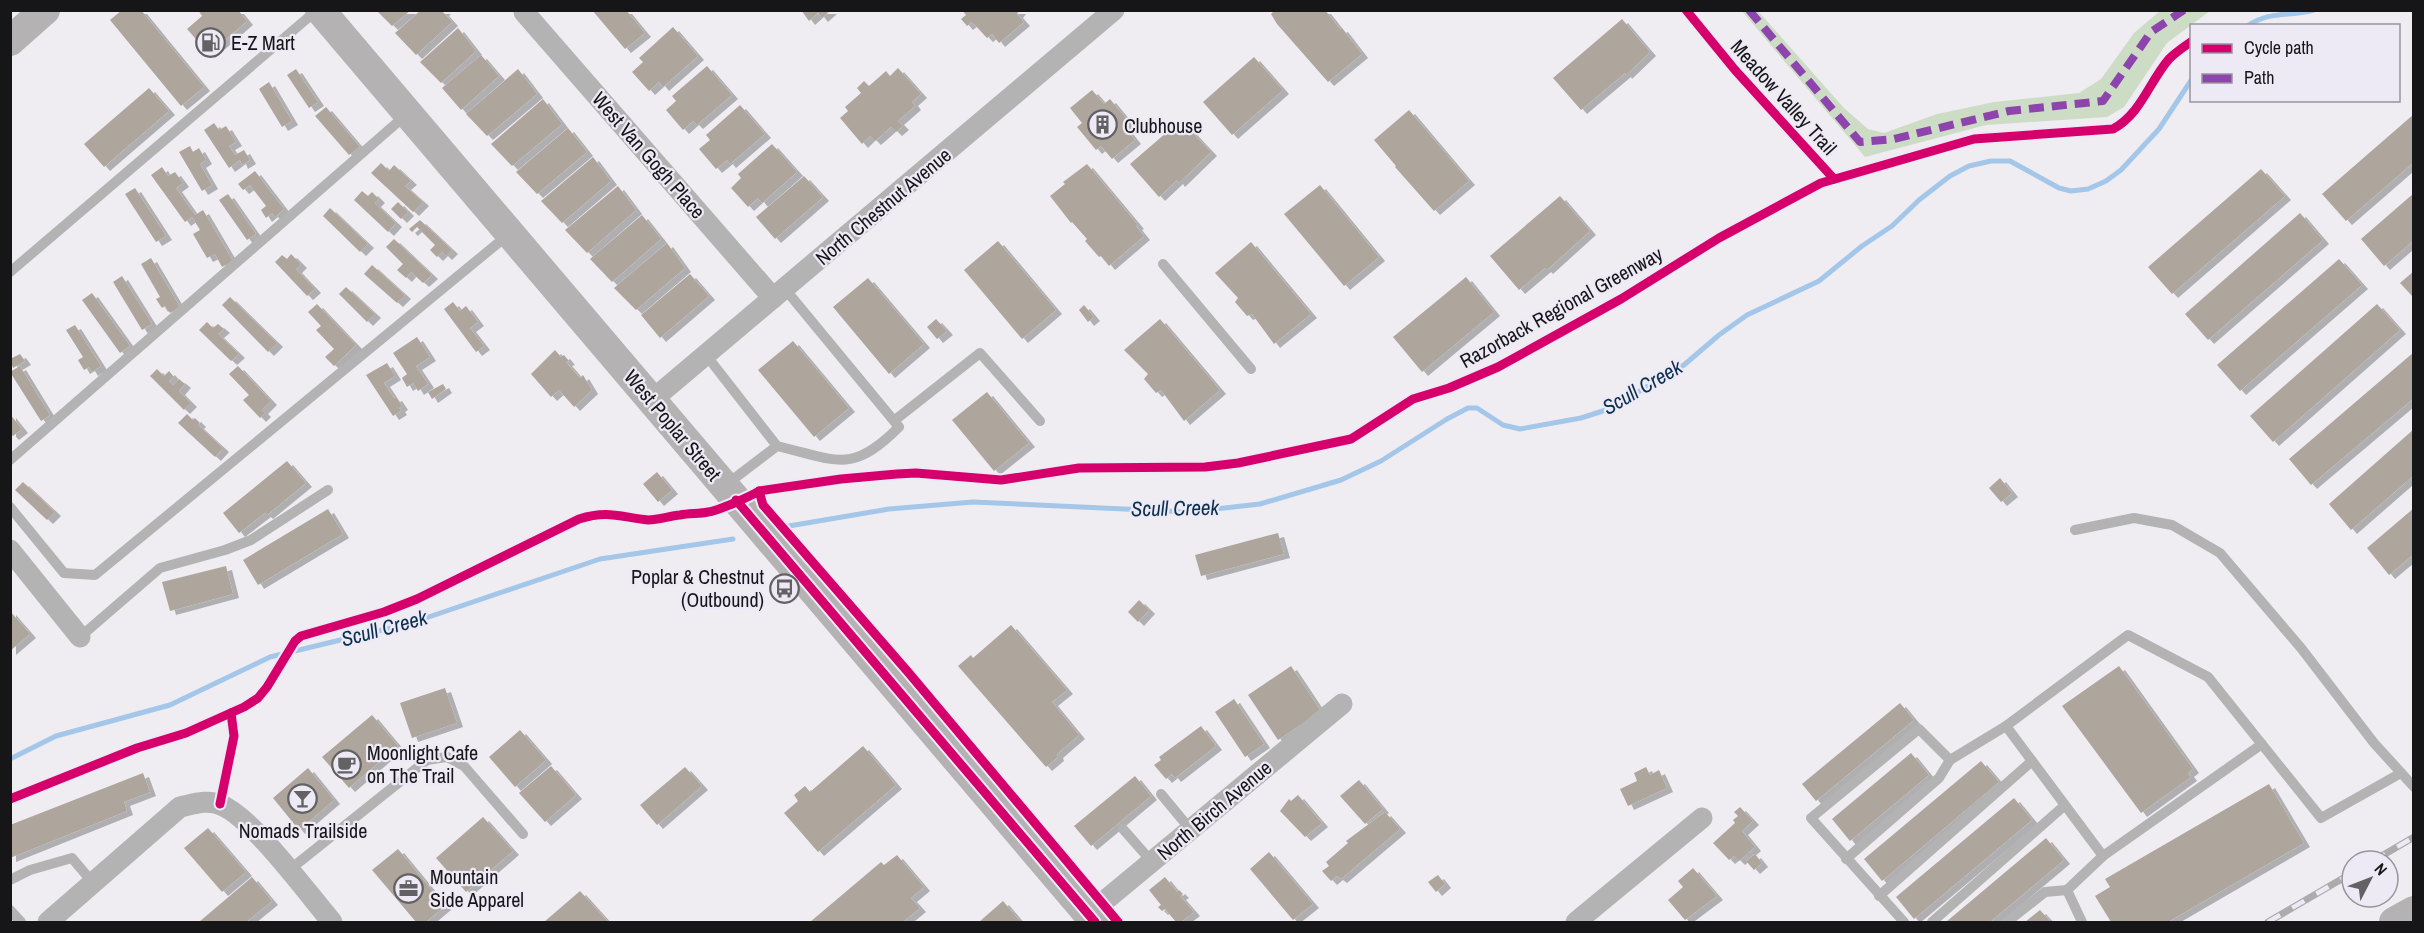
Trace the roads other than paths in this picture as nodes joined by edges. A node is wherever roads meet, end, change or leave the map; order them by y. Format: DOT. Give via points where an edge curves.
graph roads {
  1 [pos="45,10"];
  2 [pos="319,10"];
  3 [pos="1114,10"];
  4 [pos="524,12"];
  5 [pos="10,40"];
  6 [pos="407,114"];
  7 [pos="509,233"];
  8 [pos="1163,264"];
  9 [pos="10,272"];
  10 [pos="779,293"];
  11 [pos="706,355"];
  12 [pos="1251,369"];
  13 [pos="652,400"];
  14 [pos="895,420"];
  15 [pos="1040,421"];
  16 [pos="777,446"];
  17 [pos="10,460"];
  18 [pos="724,486"];
  19 [pos="328,490"];
  20 [pos="10,507"];
  21 [pos="2075,530"];
  22 [pos="10,550"];
  23 [pos="80,637"];
  24 [pos="1342,704"];
  25 [pos="2006,726"];
  26 [pos="2262,744"];
  27 [pos="1950,760"];
  28 [pos="2032,761"];
  29 [pos="2401,773"];
  30 [pos="2414,787"];
  31 [pos="1161,794"];
  32 [pos="2064,806"];
  33 [pos="1702,818"];
  34 [pos="1123,829"];
  35 [pos="1190,829"];
  36 [pos="523,834"];
  37 [pos="2103,856"];
  38 [pos="1846,859"];
  39 [pos="1152,861"];
  40 [pos="288,871"];
  41 [pos="10,880"];
  42 [pos="93,884"];
  43 [pos="2067,890"];
  44 [pos="1879,896"];
  45 [pos="10,910"];
  46 [pos="2414,911"];
  47 [pos="21,922"];
  48 [pos="48,922"];
  49 [pos="332,922"];
  50 [pos="1094,922"];
  51 [pos="1576,922"];
  52 [pos="1904,922"];
  53 [pos="1932,922"];
  54 [pos="2007,922"];
  55 [pos="2082,922"];
  56 [pos="2394,922"];
  1 -- 5 [label="street"];
  2 -- 6 [label="street, West Poplar Street"];
  2 -- 9 [label="lane"];
  3 -- 10 [label="street, North Chestnut Avenue"];
  4 -- 10 [label="street, West Van Gogh Place"];
  6 -- 7 [label="street, West Poplar Street"];
  6 -- 17 [label="lane"];
  7 -- 13 [label="street, West Poplar Street"];
  7 -- 20 [label="lane" via="95,575 64,573"];
  8 -- 12 [label="lane"];
  10 -- 11 [label="street, North Chestnut Avenue"];
  10 -- 14 [label="lane"];
  11 -- 13 [label="street, North Chestnut Avenue"];
  11 -- 16 [label="lane"];
  13 -- 18 [label="street, West Poplar Street"];
  14 -- 15 [label="lane" via="980,353"];
  14 -- 16 [label="lane" via="899,427 860,458 834,460"];
  16 -- 18 [label="lane"];
  18 -- 50 [label="street, West Poplar Street"];
  19 -- 23 [label="lane" via="251,540 160,568"];
  21 -- 29 [label="lane" via="2134,518 2172,525 2220,554"];
  22 -- 23 [label="street"];
  24 -- 35 [label="street, North Birch Avenue"];
  25 -- 26 [label="lane" via="2128,635 2208,677"];
  25 -- 27 [label="lane"];
  25 -- 28 [label="lane"];
  26 -- 29 [label="lane" via="2321,818"];
  26 -- 37 [label="lane"];
  27 -- 38 [label="lane" via="1939,777"];
  27 -- 38 [label="lane" via="1919,729 1811,818"];
  28 -- 32 [label="lane"];
  28 -- 44 [label="lane"];
  29 -- 30 [label="lane"];
  31 -- 35 [label="lane"];
  32 -- 37 [label="lane"];
  32 -- 53 [label="lane"];
  33 -- 51 [label="street"];
  34 -- 39 [label="lane"];
  35 -- 39 [label="street, North Birch Avenue"];
  36 -- 40 [label="lane" via="464,766 447,757 427,760"];
  37 -- 43 [label="lane"];
  38 -- 44 [label="lane"];
  39 -- 50 [label="street, North Birch Avenue" via="1102,903"];
  40 -- 42 [label="street" via="248,823 220,804 200,802 180,807"];
  40 -- 49 [label="street"];
  41 -- 42 [label="lane" via="72,858"];
  42 -- 48 [label="street"];
  43 -- 54 [label="lane" via="2045,892"];
  43 -- 55 [label="lane"];
  44 -- 52 [label="lane"];
  45 -- 47 [label="lane"];
  46 -- 56 [label="street"];
}
